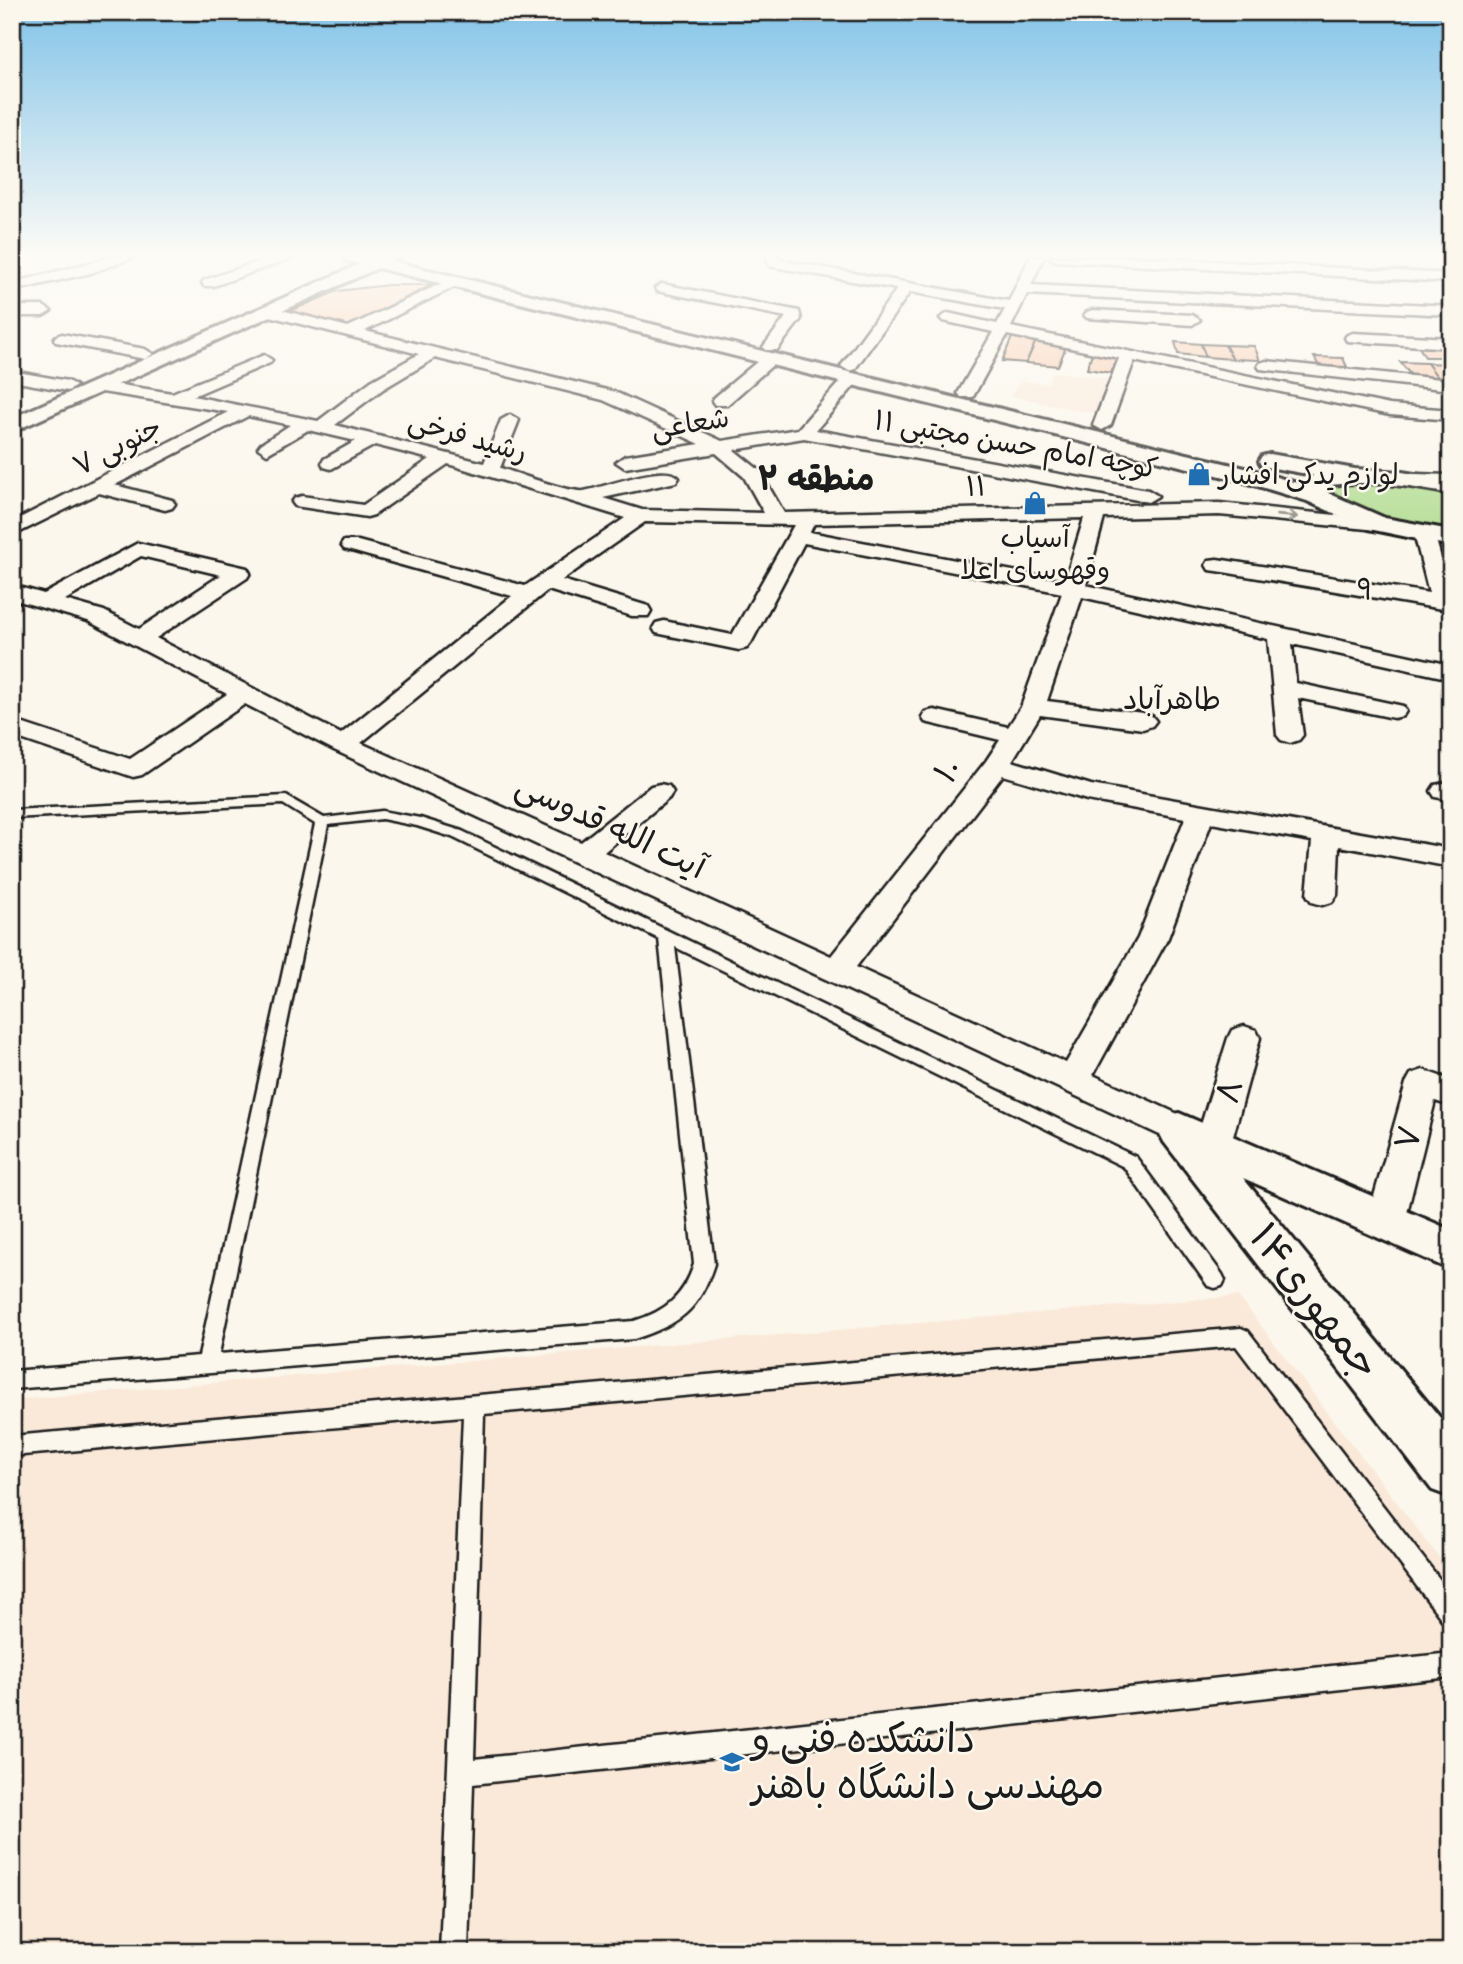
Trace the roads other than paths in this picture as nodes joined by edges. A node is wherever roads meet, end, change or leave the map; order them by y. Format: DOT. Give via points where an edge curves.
graph roads {
  1 [pos="115,349"];
  2 [pos="157,349"];
  3 [pos="188,349"];
  4 [pos="414,349"];
  5 [pos="754,349"];
  6 [pos="774,349"];
  7 [pos="866,349"];
  8 [pos="992,349"];
  9 [pos="1096,349"];
  10 [pos="1166,349"];
  11 [pos="1358,349"];
  12 [pos="1166,352"];
  13 [pos="431,353"];
  14 [pos="771,353"];
  15 [pos="145,354"];
  16 [pos="1128,355"];
  17 [pos="264,360"];
  18 [pos="850,373"];
  19 [pos="12,376"];
  20 [pos="1371,377"];
  21 [pos="1451,385"];
  22 [pos="68,386"];
  23 [pos="102,387"];
  24 [pos="967,393"];
  25 [pos="175,398"];
  26 [pos="721,401"];
  27 [pos="246,410"];
  28 [pos="12,411"];
  29 [pos="1451,415"];
  30 [pos="510,420"];
  31 [pos="1102,425"];
  32 [pos="12,426"];
  33 [pos="313,426"];
  34 [pos="804,433"];
  35 [pos="372,439"];
  36 [pos="267,447"];
  37 [pos="720,447"];
  38 [pos="444,457"];
  39 [pos="625,462"];
  40 [pos="331,463"];
  41 [pos="490,470"];
  42 [pos="1348,474"];
  43 [pos="1249,476"];
  44 [pos="1396,477"];
  45 [pos="669,478"];
  46 [pos="1451,478"];
  47 [pos="1451,487"];
  48 [pos="100,488"];
  49 [pos="1315,496"];
  50 [pos="581,498"];
  51 [pos="302,502"];
  52 [pos="165,504"];
  53 [pos="1219,509"];
  54 [pos="1096,510"];
  55 [pos="641,516"];
  56 [pos="778,519"];
  57 [pos="1378,524"];
  58 [pos="803,527"];
  59 [pos="12,530"];
  60 [pos="1424,533"];
  61 [pos="1451,538"];
  62 [pos="351,545"];
  63 [pos="1217,565"];
  64 [pos="536,588"];
  65 [pos="1074,589"];
  66 [pos="12,592"];
  67 [pos="46,602"];
  68 [pos="1446,603"];
  69 [pos="640,611"];
  70 [pos="664,628"];
  71 [pos="1279,632"];
  72 [pos="140,639"];
  73 [pos="1451,672"];
  74 [pos="1285,688"];
  75 [pos="244,693"];
  76 [pos="1033,707"];
  77 [pos="1394,710"];
  78 [pos="934,718"];
  79 [pos="1143,721"];
  80 [pos="12,728"];
  81 [pos="1290,735"];
  82 [pos="1016,736"];
  83 [pos="343,745"];
  84 [pos="997,765"];
  85 [pos="660,792"];
  86 [pos="1201,813"];
  87 [pos="12,814"];
  88 [pos="322,822"];
  89 [pos="1326,836"];
  90 [pos="584,854"];
  91 [pos="1451,858"];
  92 [pos="1322,895"];
  93 [pos="666,936"];
  94 [pos="836,971"];
  95 [pos="1244,1038"];
  96 [pos="1073,1081"];
  97 [pos="1451,1093"];
  98 [pos="1196,1137"];
  99 [pos="1386,1222"];
  100 [pos="1451,1251"];
  101 [pos="1215,1280"];
  102 [pos="207,1364"];
  103 [pos="12,1380"];
  104 [pos="474,1405"];
  105 [pos="12,1446"];
  106 [pos="1451,1472"];
  107 [pos="1451,1613"];
  108 [pos="1451,1665"];
  109 [pos="461,1773"];
  110 [pos="454,1952"];
  1 -- 15 [label="street"];
  2 -- 15 [label="main road"];
  3 -- 23 [label="main road"];
  4 -- 13 [label="street"];
  5 -- 14 [label="main road"];
  6 -- 14 [label="street"];
  7 -- 18 [label="street"];
  8 -- 24 [label="street"];
  9 -- 16 [label="street"];
  10 -- 12 [label="street"];
  11 -- 20 [label="street"];
  12 -- 16 [label="street"];
  12 -- 20 [label="street"];
  12 -- 29 [label="street" via="1390,410"];
  13 -- 33 [label="street"];
  13 -- 37 [label="street" via="609,396"];
  14 -- 18 [label="main road"];
  14 -- 26 [label="street"];
  15 -- 22 [label="main road"];
  16 -- 31 [label="street"];
  17 -- 25 [label="street"];
  18 -- 24 [label="main road"];
  18 -- 34 [label="street"];
  18 -- 43 [label="main road"];
  19 -- 22 [label="street"];
  20 -- 21 [label="street"];
  22 -- 28 [label="main road"];
  23 -- 25 [label="street, رشید فرخی"];
  23 -- 32 [label="main road"];
  24 -- 31 [label="main road"];
  25 -- 27 [label="street, رشید فرخی"];
  27 -- 33 [label="street, رشید فرخی"];
  27 -- 48 [label="street, ۷ جنوبی"];
  30 -- 41 [label="street"];
  31 -- 42 [label="main road"];
  33 -- 35 [label="street, رشید فرخی"];
  33 -- 36 [label="street"];
  34 -- 37 [label="street, شعاعی"];
  34 -- 53 [label="street, کوچه امام حسن مجتبی ۱۱"];
  35 -- 38 [label="street, رشید فرخی"];
  35 -- 40 [label="street"];
  37 -- 39 [label="street, شعاعی"];
  37 -- 56 [label="street" via="752,474"];
  38 -- 41 [label="street, رشید فرخی"];
  38 -- 51 [label="street" via="367,511"];
  41 -- 50 [label="street, رشید فرخی"];
  42 -- 44 [label="main road"];
  42 -- 49 [label="main road" via="1322,479"];
  43 -- 49 [label="main road"];
  43 -- 53 [label="street, ۱۱" via="1247,500"];
  44 -- 46 [label="lane"];
  44 -- 47 [label="main road"];
  45 -- 50 [label="street"];
  48 -- 52 [label="street"];
  48 -- 59 [label="street, ۷ جنوبی"];
  49 -- 57 [label="main road"];
  50 -- 55 [label="street, رشید فرخی"];
  53 -- 54 [label="street, ۱۱"];
  53 -- 57 [label="street, ۱۱, one-way"];
  54 -- 58 [label="street, ۱۱"];
  54 -- 65 [label="street, ۱۰"];
  55 -- 56 [label="street, رشید فرخی"];
  55 -- 64 [label="street"];
  56 -- 58 [label="street, ۱۱"];
  57 -- 60 [label="main road"];
  58 -- 65 [label="street"];
  58 -- 70 [label="street" via="739,643"];
  60 -- 61 [label="main road"];
  60 -- 68 [label="street, ۹"];
  62 -- 64 [label="street"];
  63 -- 68 [label="street, ۹"];
  64 -- 69 [label="street"];
  64 -- 83 [label="street"];
  65 -- 71 [label="street"];
  65 -- 76 [label="street, ۱۰"];
  66 -- 67 [label="street, آیت الله قدوسی"];
  67 -- 72 [label="street, آیت الله قدوسی" via="96,617"];
  67 -- 72 [label="street" via="138,549 239,573"];
  71 -- 73 [label="street"];
  71 -- 74 [label="street"];
  72 -- 75 [label="street, آیت الله قدوسی"];
  74 -- 77 [label="street"];
  74 -- 81 [label="street"];
  75 -- 80 [label="street" via="133,769"];
  75 -- 83 [label="street, آیت الله قدوسی"];
  76 -- 79 [label="street"];
  76 -- 82 [label="street, ۱۰"];
  78 -- 82 [label="street"];
  82 -- 84 [label="street, ۱۰"];
  83 -- 90 [label="street, آیت الله قدوسی"];
  84 -- 86 [label="street" via="1087,792"];
  84 -- 94 [label="street, ۱۰"];
  85 -- 90 [label="street"];
  86 -- 89 [label="street"];
  86 -- 96 [label="street" via="1153,938"];
  87 -- 88 [label="lane" via="286,800"];
  88 -- 93 [label="lane" via="383,815 420,821 457,834"];
  88 -- 102 [label="lane"];
  89 -- 91 [label="street"];
  89 -- 92 [label="street"];
  90 -- 94 [label="street, آیت الله قدوسی"];
  93 -- 101 [label="lane" via="1130,1162"];
  93 -- 102 [label="lane" via="704,1264 698,1287 683,1307 661,1322 634,1330"];
  94 -- 96 [label="street, آیت الله قدوسی"];
  95 -- 98 [label="street, ۸"];
  96 -- 98 [label="street, آیت الله قدوسی"];
  97 -- 99 [label="street, ۷" via="1423,1083"];
  98 -- 99 [label="main road"];
  98 -- 106 [label="main road, جمهوری۱۴"];
  99 -- 100 [label="main road"];
  102 -- 103 [label="lane"];
  104 -- 105 [label="lane"];
  104 -- 107 [label="lane" via="1241,1337"];
  104 -- 109 [label="lane"];
  108 -- 109 [label="lane"];
  109 -- 110 [label="lane"];
}
